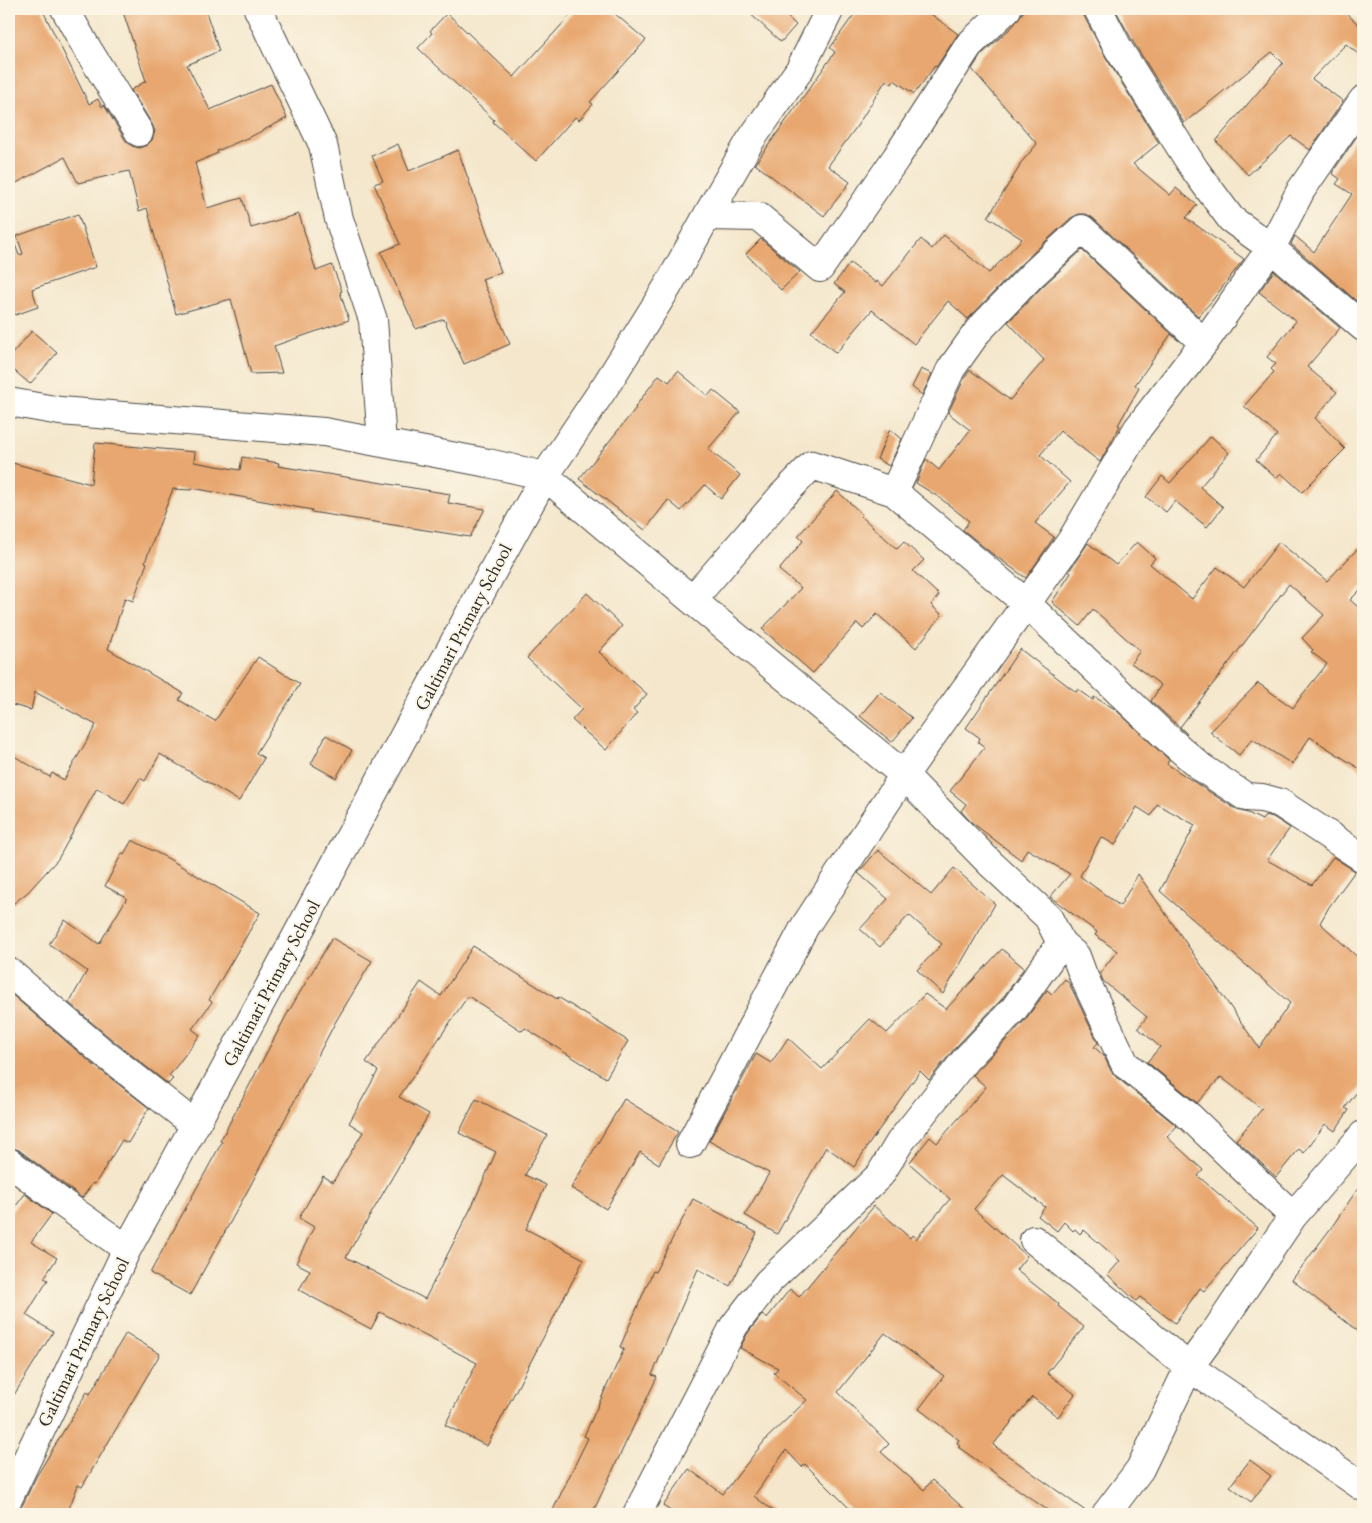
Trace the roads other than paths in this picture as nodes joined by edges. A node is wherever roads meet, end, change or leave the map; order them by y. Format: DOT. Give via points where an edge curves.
graph roads {
  1 [pos="65,9"];
  2 [pos="258,9"];
  3 [pos="830,9"];
  4 [pos="1007,9"];
  5 [pos="1098,9"];
  6 [pos="1363,100"];
  7 [pos="139,132"];
  8 [pos="707,216"];
  9 [pos="1271,248"];
  10 [pos="1363,327"];
  11 [pos="1204,343"];
  12 [pos="9,402"];
  13 [pos="382,443"];
  14 [pos="545,476"];
  15 [pos="894,492"];
  16 [pos="692,600"];
  17 [pos="1026,603"];
  18 [pos="904,775"];
  19 [pos="1363,858"];
  20 [pos="1062,943"];
  21 [pos="9,972"];
  22 [pos="195,1126"];
  23 [pos="1363,1135"];
  24 [pos="690,1144"];
  25 [pos="9,1162"];
  26 [pos="1294,1216"];
  27 [pos="1034,1240"];
  28 [pos="127,1249"];
  29 [pos="1189,1367"];
  30 [pos="1363,1487"];
  31 [pos="9,1497"];
  32 [pos="636,1514"];
  33 [pos="1106,1514"];
  1 -- 7 [label="street"];
  2 -- 13 [label="street" via="323,146 339,220 373,320"];
  3 -- 8 [label="street, Galtimari Primary School" via="800,69 750,141"];
  4 -- 8 [label="street" via="969,45 820,268 759,217"];
  5 -- 9 [label="street" via="1118,48 1200,177 1231,219"];
  6 -- 9 [label="street" via="1301,190"];
  8 -- 14 [label="street, Galtimari Primary School" via="668,286"];
  9 -- 10 [label="street"];
  9 -- 11 [label="street"];
  11 -- 15 [label="street" via="1082,229 1032,275 972,338 951,369"];
  11 -- 17 [label="street" via="1138,428 1071,541"];
  12 -- 13 [label="street" via="60,411 324,432"];
  13 -- 14 [label="street"];
  14 -- 16 [label="street"];
  14 -- 22 [label="street, Galtimari Primary School"];
  15 -- 16 [label="street" via="812,465"];
  15 -- 17 [label="street"];
  16 -- 18 [label="street"];
  17 -- 18 [label="street"];
  17 -- 19 [label="street" via="1202,768 1246,797 1280,803"];
  18 -- 20 [label="street" via="990,864 1048,917"];
  18 -- 24 [label="street" via="805,926"];
  20 -- 26 [label="street" via="1076,956 1125,1064 1190,1117"];
  20 -- 32 [label="street" via="1014,1009 966,1059 900,1142 880,1175 768,1282 734,1326"];
  21 -- 22 [label="street"];
  22 -- 28 [label="street, Galtimari Primary School"];
  23 -- 26 [label="street"];
  25 -- 28 [label="street"];
  26 -- 29 [label="street"];
  27 -- 29 [label="street"];
  28 -- 31 [label="street, Galtimari Primary School"];
  29 -- 30 [label="street"];
  29 -- 33 [label="street" via="1140,1469"];
}
